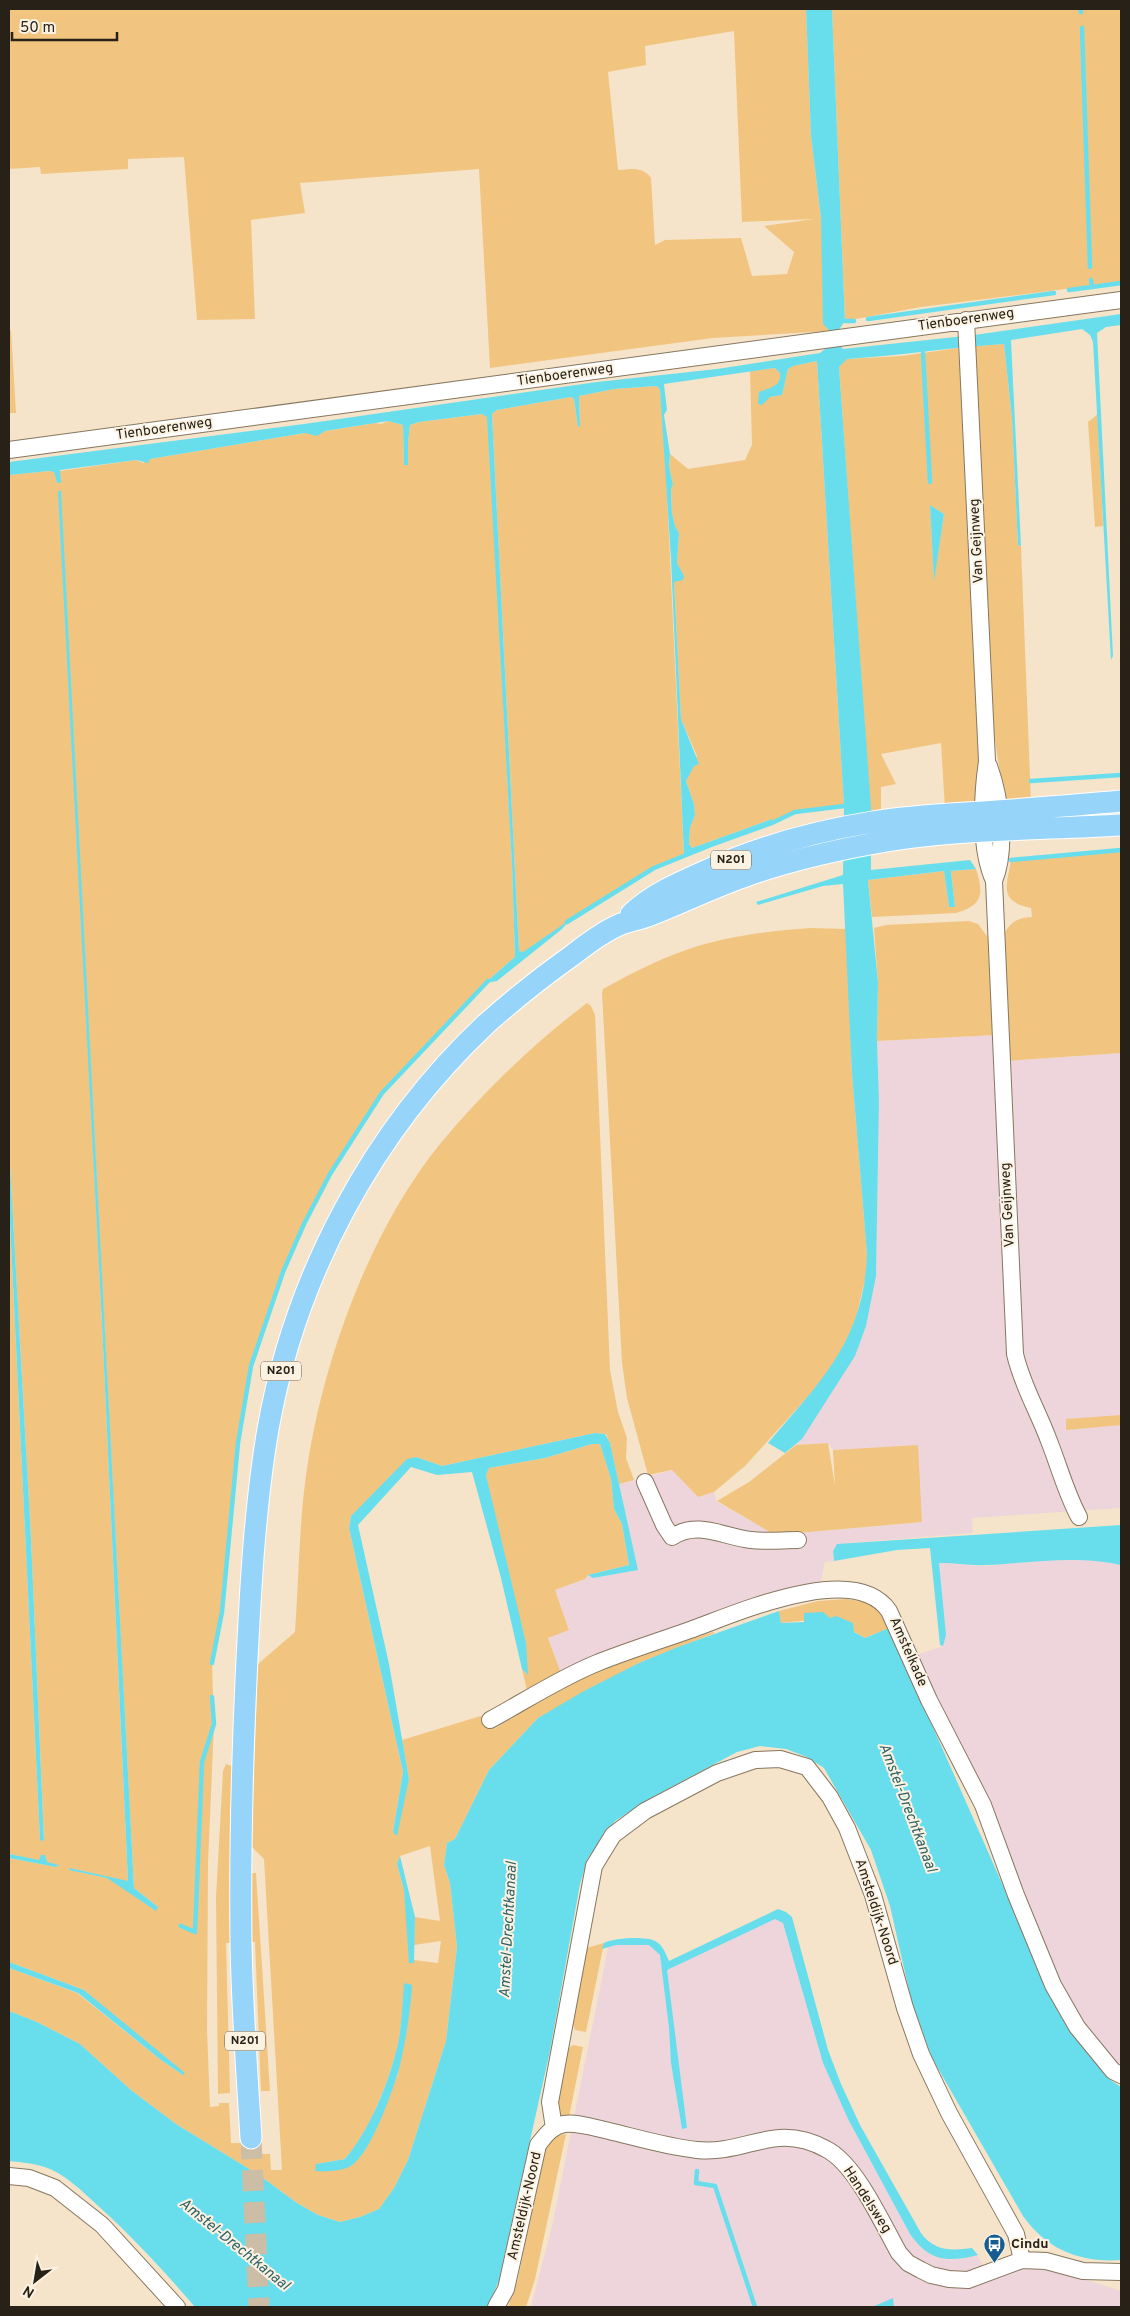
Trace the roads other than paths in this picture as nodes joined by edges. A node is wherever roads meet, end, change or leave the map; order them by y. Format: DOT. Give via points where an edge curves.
graph roads {
  1 [pos="1121,300"];
  2 [pos="967,325"];
  3 [pos="9,450"];
  4 [pos="1121,801"];
  5 [pos="992,822"];
  6 [pos="1121,825"];
  7 [pos="645,1482"];
  8 [pos="1080,1517"];
  9 [pos="798,1540"];
  10 [pos="490,1720"];
  11 [pos="1121,2075"];
  12 [pos="554,2128"];
  13 [pos="251,2138"];
  14 [pos="9,2176"];
  15 [pos="1022,2260"];
  16 [pos="1121,2272"];
  17 [pos="177,2307"];
  18 [pos="496,2307"];
  1 -- 2 [label="street, Tienboerenweg"];
  2 -- 3 [label="street, Tienboerenweg" via="850,336"];
  2 -- 5 [label="street, Van Geijnweg" via="987,761 994,780"];
  4 -- 5 [label="main road, N201"];
  5 -- 6 [label="main road, N201"];
  5 -- 8 [label="street, Van Geijnweg" via="987,867 994,881 1016,1354 1022,1381"];
  5 -- 13 [label="main road, N201" via="874,832 829,842 648,916 620,924 549,971 504,1007 439,1073 408,1110 353,1194 328,1242 293,1328 267,1437 255,1541 242,1792 241,1944"];
  7 -- 9 [label="street" via="672,1537 702,1528 751,1540"];
  10 -- 11 [label="street, Amstelkade" via="596,1664 775,1600 835,1590 856,1592 884,1603 983,1805 1053,1985 1077,2028 1113,2071"];
  12 -- 15 [label="street, Handelsweg" via="564,2124 584,2125 699,2150 771,2137 791,2136 810,2140 829,2150 850,2169 899,2253 921,2270 949,2279 968,2280"];
  12 -- 15 [label="street, Amsteldijk-Noord" via="550,2102 594,1866 613,1835 645,1811 717,1773 755,1760 780,1759 807,1767 830,1797 847,1828 873,1895 921,2054 949,2113 1016,2234"];
  12 -- 18 [label="street, Amsteldijk-Noord" via="538,2145 506,2289"];
  14 -- 17 [label="street" via="29,2178 55,2188 102,2225"];
  15 -- 16 [label="street" via="1082,2271"];
}
